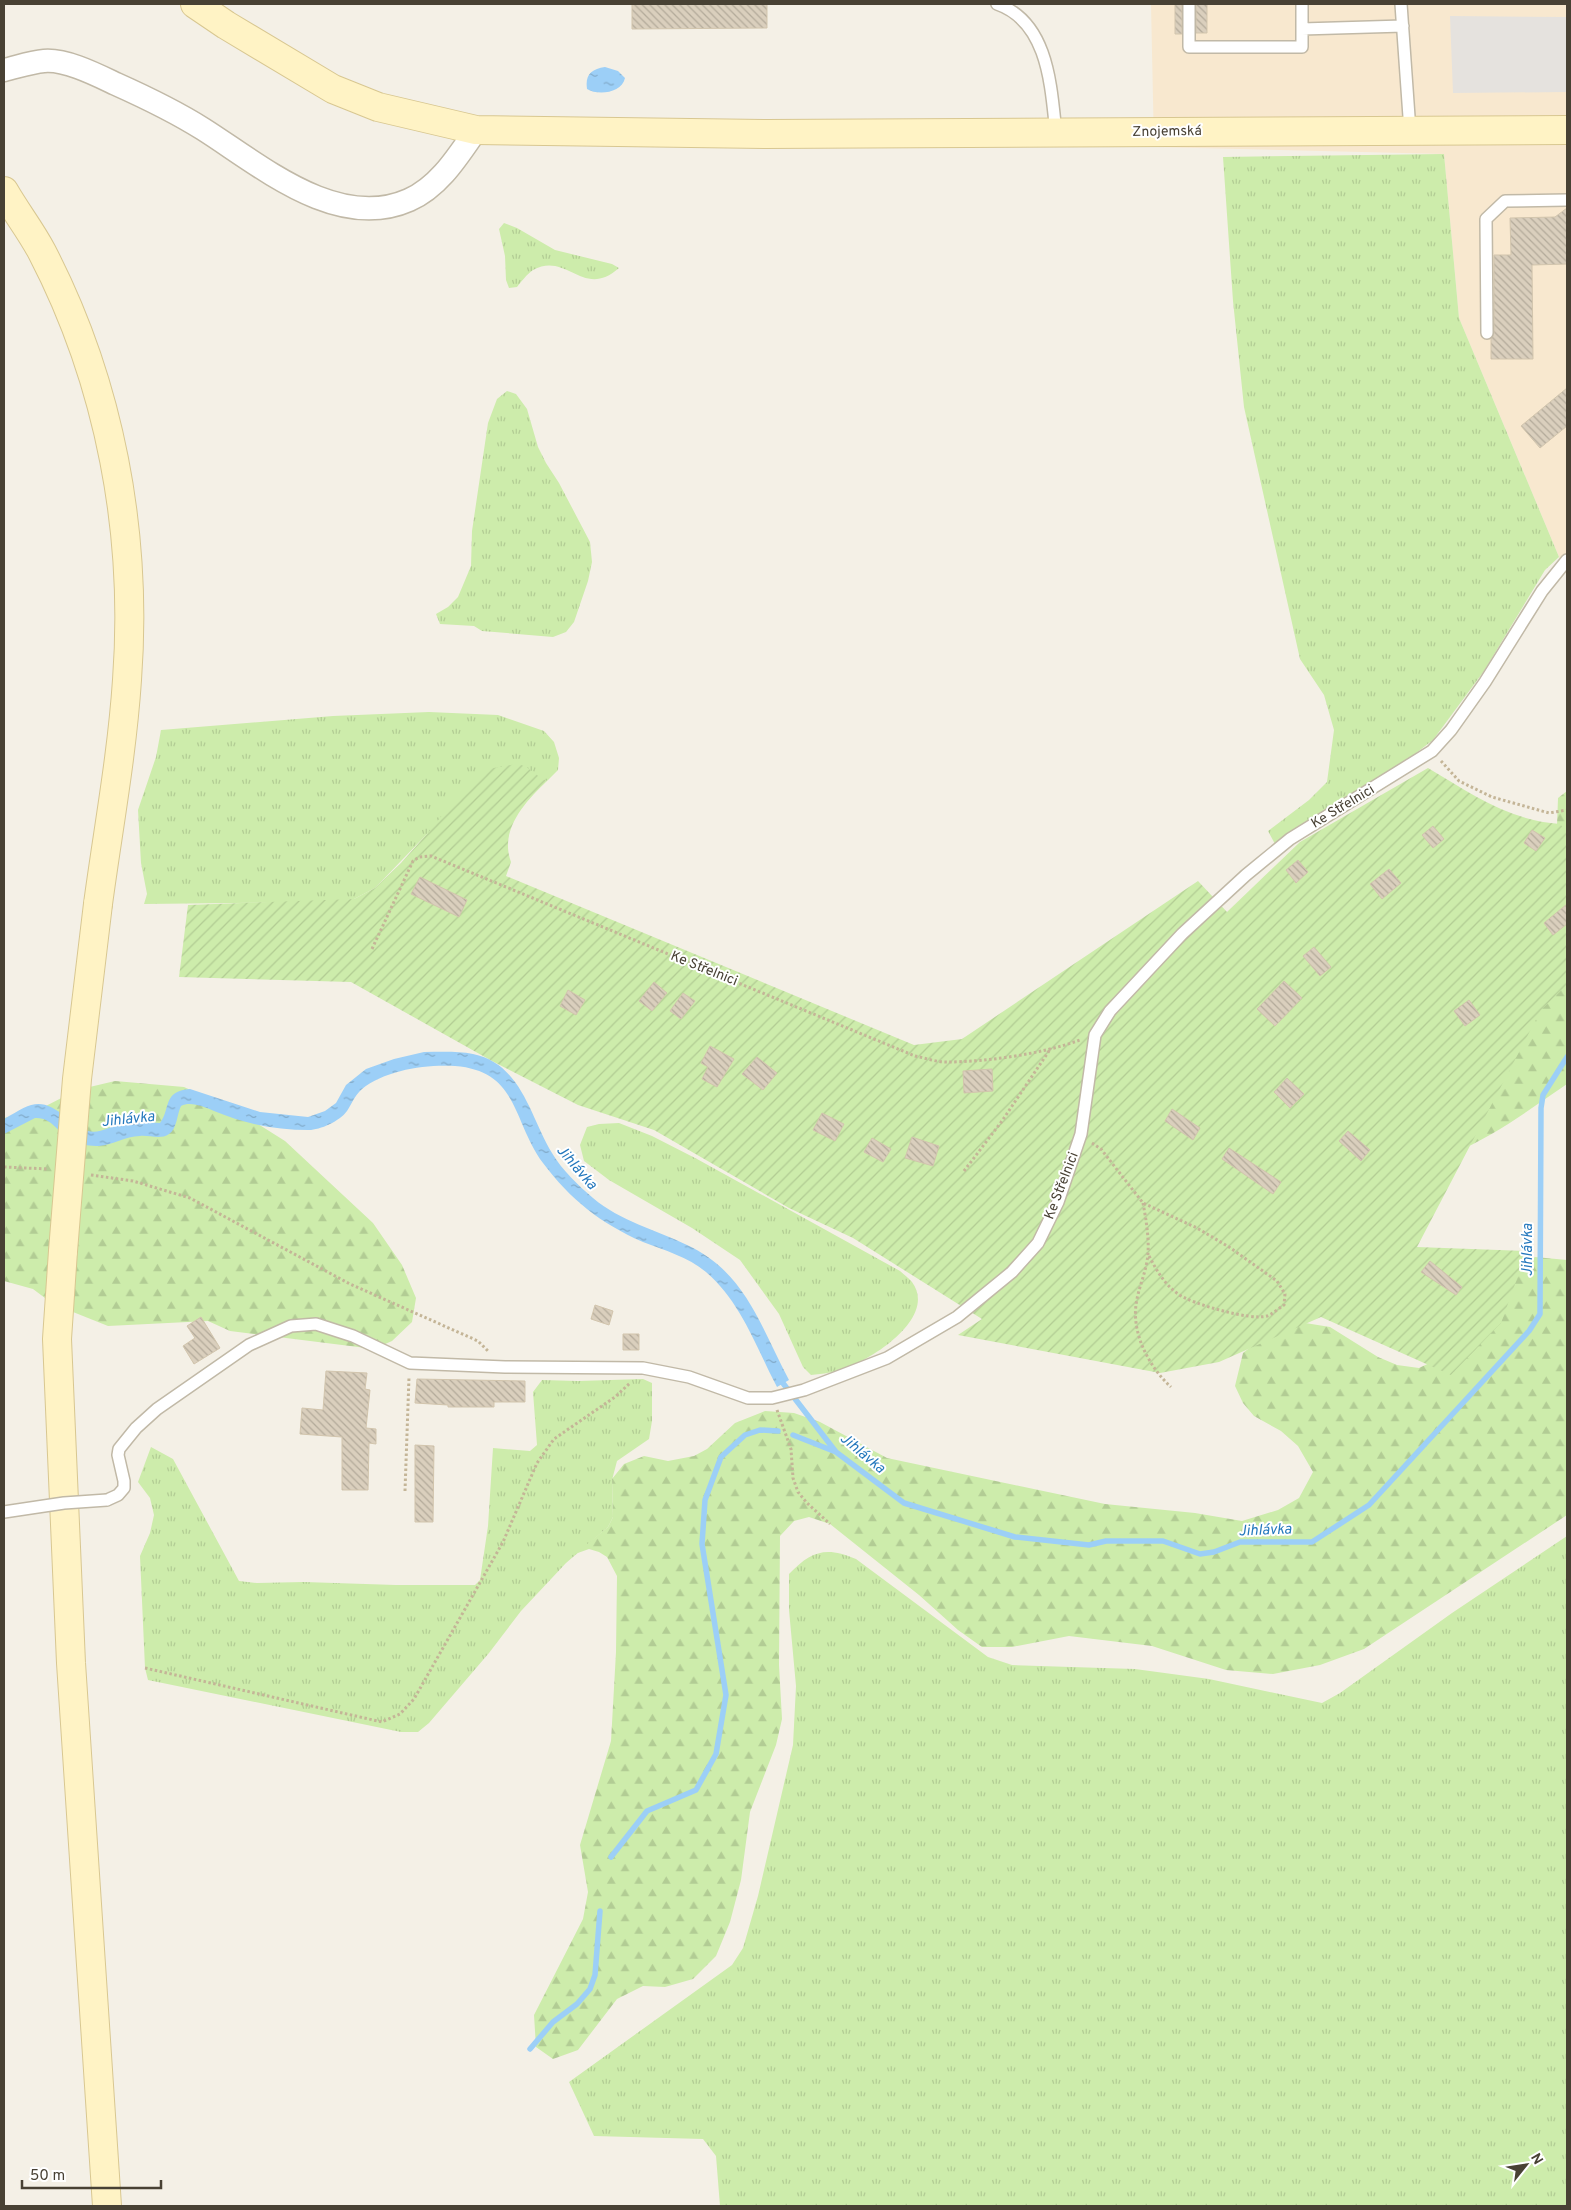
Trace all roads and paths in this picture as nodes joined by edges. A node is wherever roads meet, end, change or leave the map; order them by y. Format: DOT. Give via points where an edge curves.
graph roads {
  1 [pos="195,4"];
  2 [pos="997,4"];
  3 [pos="1189,4"];
  4 [pos="1302,4"];
  5 [pos="1400,4"];
  6 [pos="1402,26"];
  7 [pos="1302,29"];
  8 [pos="4,70"];
  9 [pos="476,130"];
  10 [pos="1567,130"];
  11 [pos="1410,131"];
  12 [pos="1056,133"];
  13 [pos="4,191"];
  14 [pos="1567,200"];
  15 [pos="1488,334"];
  16 [pos="1567,560"];
  17 [pos="1432,751"];
  18 [pos="1567,810"];
  19 [pos="372,948"];
  20 [pos="1094,1034"];
  21 [pos="1051,1048"];
  22 [pos="1081,1134"];
  23 [pos="4,1167"];
  24 [pos="55,1169"];
  25 [pos="964,1171"];
  26 [pos="84,1174"];
  27 [pos="1143,1203"];
  28 [pos="1148,1254"];
  29 [pos="410,1363"];
  30 [pos="505,1367"];
  31 [pos="643,1368"];
  32 [pos="1171,1387"];
  33 [pos="775,1397"];
  34 [pos="405,1491"];
  35 [pos="64,1503"];
  36 [pos="4,1512"];
  37 [pos="830,1524"];
  38 [pos="145,1668"];
  39 [pos="107,2206"];
  1 -- 9 [label="main road, Znojemská" via="333,89 378,107"];
  2 -- 12 [label="lane" via="1025,23 1041,47 1049,71"];
  3 -- 7 [label="lane" via="1189,47 1302,47"];
  4 -- 7 [label="lane"];
  5 -- 6 [label="lane"];
  6 -- 7 [label="lane"];
  6 -- 11 [label="lane"];
  8 -- 9 [label="street" via="45,60 94,74 203,129 301,190 346,207 388,207 410,200 449,169"];
  9 -- 12 [label="main road, Znojemská"];
  10 -- 11 [label="main road, Znojemská"];
  11 -- 12 [label="main road, Znojemská"];
  13 -- 35 [label="main road, bridge" via="41,251 78,333 105,420 122,506 130,593 127,681 77,1079 56,1339"];
  14 -- 15 [label="lane" via="1505,201 1486,219"];
  16 -- 17 [label="lane, Ke Střelnici" via="1542,591 1480,690"];
  17 -- 18 [label="path" via="1459,781 1492,797 1549,813"];
  17 -- 20 [label="lane, Ke Střelnici" via="1290,839 1246,875 1135,981"];
  19 -- 21 [label="path, Ke Střelnici" via="414,860 431,856 915,1056 944,1062"];
  20 -- 21 [label="path, Ke Střelnici"];
  20 -- 22 [label="lane, Ke Střelnici"];
  21 -- 25 [label="path"];
  22 -- 27 [label="path" via="1101,1149"];
  22 -- 33 [label="lane, Ke Střelnici" via="1058,1202 1038,1242 1012,1272 957,1317 887,1358 804,1390"];
  23 -- 24 [label="path"];
  26 -- 30 [label="path" via="133,1181 190,1198 350,1284 478,1341"];
  27 -- 28 [label="path"];
  27 -- 28 [label="path" via="1230,1247 1277,1282 1285,1294 1284,1305 1268,1316 1240,1316 1196,1302 1178,1294 1159,1276"];
  28 -- 32 [label="path" via="1135,1306 1136,1323 1148,1357"];
  29 -- 30 [label="lane, Ke Střelnici"];
  29 -- 34 [label="path"];
  29 -- 35 [label="lane, bridge" via="353,1336 316,1324 291,1326 249,1345 157,1409 136,1428 119,1449 124,1488 118,1495 107,1500"];
  30 -- 31 [label="lane, Ke Střelnici"];
  31 -- 33 [label="lane, Ke Střelnici" via="689,1377 748,1398"];
  31 -- 38 [label="path" via="615,1397 554,1439 548,1447 537,1463 503,1542 414,1699 400,1714 382,1722 353,1717"];
  33 -- 37 [label="path" via="791,1449 793,1478 798,1492"];
  35 -- 36 [label="lane, bridge"];
  35 -- 39 [label="main road" via="71,1663"];
}
